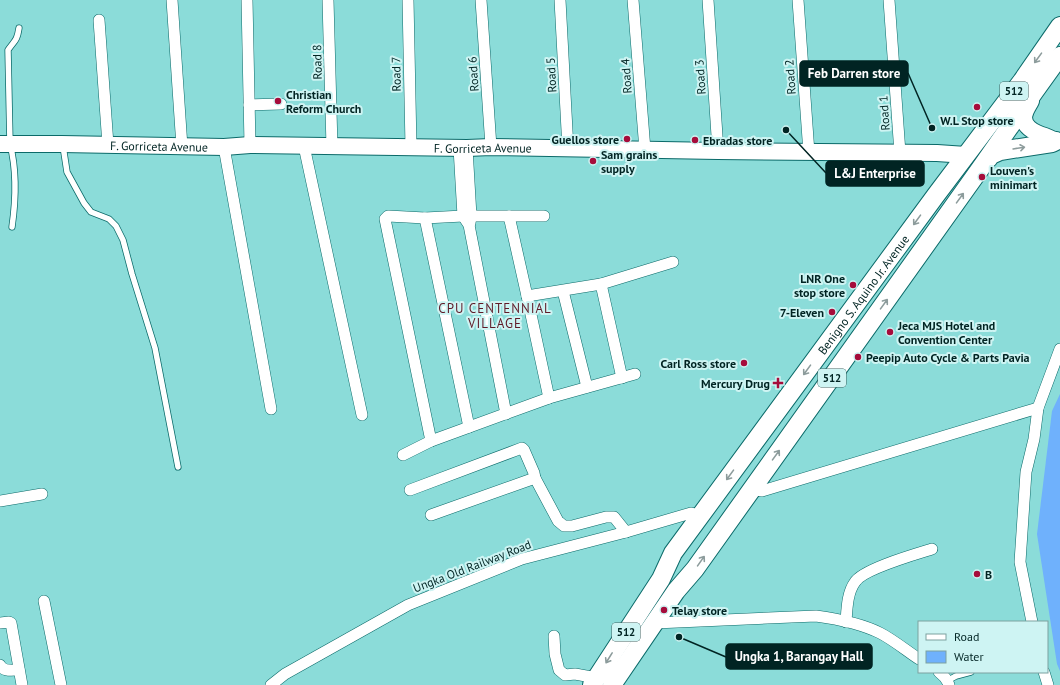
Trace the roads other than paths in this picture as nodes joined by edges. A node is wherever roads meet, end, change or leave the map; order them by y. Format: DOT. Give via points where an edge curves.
graph roads {
  1 [pos="172,0"];
  2 [pos="247,0"];
  3 [pos="328,0"];
  4 [pos="408,0"];
  5 [pos="481,0"];
  6 [pos="560,0"];
  7 [pos="633,0"];
  8 [pos="708,0"];
  9 [pos="798,0"];
  10 [pos="889,0"];
  11 [pos="98,20"];
  12 [pos="1060,26"];
  13 [pos="19,28"];
  14 [pos="1060,56"];
  15 [pos="1030,83"];
  16 [pos="281,104"];
  17 [pos="249,105"];
  18 [pos="1058,141"];
  19 [pos="5,144"];
  20 [pos="62,144"];
  21 [pos="108,145"];
  22 [pos="250,145"];
  23 [pos="304,146"];
  24 [pos="182,147"];
  25 [pos="224,147"];
  26 [pos="332,147"];
  27 [pos="411,147"];
  28 [pos="491,147"];
  29 [pos="463,148"];
  30 [pos="568,149"];
  31 [pos="645,150"];
  32 [pos="718,152"];
  33 [pos="808,153"];
  34 [pos="900,153"];
  35 [pos="937,154"];
  36 [pos="966,155"];
  37 [pos="985,162"];
  38 [pos="953,172"];
  39 [pos="509,216"];
  40 [pos="544,216"];
  41 [pos="425,218"];
  42 [pos="468,219"];
  43 [pos="12,226"];
  44 [pos="673,262"];
  45 [pos="601,284"];
  46 [pos="563,291"];
  47 [pos="527,296"];
  48 [pos="848,314"];
  49 [pos="866,329"];
  50 [pos="1060,349"];
  51 [pos="635,374"];
  52 [pos="622,378"];
  53 [pos="587,387"];
  54 [pos="548,398"];
  55 [pos="1038,408"];
  56 [pos="271,409"];
  57 [pos="506,414"];
  58 [pos="362,415"];
  59 [pos="469,427"];
  60 [pos="431,441"];
  61 [pos="403,455"];
  62 [pos="178,467"];
  63 [pos="535,478"];
  64 [pos="753,488"];
  65 [pos="410,490"];
  66 [pos="42,494"];
  67 [pos="0,501"];
  68 [pos="431,514"];
  69 [pos="699,518"];
  70 [pos="626,532"];
  71 [pos="932,549"];
  72 [pos="44,601"];
  73 [pos="638,612"];
  74 [pos="1032,621"];
  75 [pos="846,622"];
  76 [pos="0,623"];
  77 [pos="655,623"];
  78 [pos="554,636"];
  79 [pos="918,658"];
  80 [pos="0,665"];
  81 [pos="19,670"];
  82 [pos="940,673"];
  83 [pos="967,673"];
  84 [pos="1044,673"];
  85 [pos="600,683"];
  86 [pos="948,683"];
  87 [pos="22,685"];
  88 [pos="61,685"];
  89 [pos="271,685"];
  90 [pos="1048,685"];
  1 -- 24 [label="street"];
  2 -- 17 [label="street"];
  3 -- 26 [label="street, Road 8"];
  4 -- 27 [label="street, Road 7"];
  5 -- 28 [label="street, Road 6"];
  6 -- 30 [label="street, Road 5"];
  7 -- 31 [label="street, Road 4"];
  8 -- 32 [label="street, Road 3"];
  9 -- 33 [label="street, Road 2"];
  10 -- 34 [label="street, Road 1"];
  11 -- 21 [label="street"];
  12 -- 15 [label="main road, Benigno S. Aquino Jr. Avenue / 512, one-way"];
  13 -- 19 [label="lane" via="15,42 8,50"];
  14 -- 15 [label="main road, Benigno S. Aquino Jr. Avenue / 512"];
  15 -- 18 [label="main road" via="1037,91 1025,112 1027,126 1033,132"];
  15 -- 36 [label="main road, Benigno S. Aquino Jr. Avenue / 512"];
  15 -- 37 [label="main road, Benigno S. Aquino Jr. Avenue / 512"];
  16 -- 17 [label="street"];
  17 -- 22 [label="street"];
  37 -- 18 [label="main road, one-way" via="991,155 1000,151"];
  19 -- 20 [label="main road, F. Gorriceta Avenue"];
  19 -- 43 [label="lane" via="13,155 15,206"];
  20 -- 21 [label="main road, F. Gorriceta Avenue"];
  20 -- 62 [label="lane" via="67,172 84,203 91,212 109,219 123,240 155,348"];
  21 -- 24 [label="main road, F. Gorriceta Avenue"];
  22 -- 23 [label="main road, F. Gorriceta Avenue"];
  22 -- 25 [label="main road, F. Gorriceta Avenue"];
  23 -- 26 [label="main road, F. Gorriceta Avenue"];
  23 -- 58 [label="street"];
  24 -- 25 [label="main road, F. Gorriceta Avenue"];
  25 -- 56 [label="street"];
  26 -- 27 [label="main road, F. Gorriceta Avenue"];
  27 -- 29 [label="main road, F. Gorriceta Avenue"];
  28 -- 29 [label="main road, F. Gorriceta Avenue"];
  28 -- 30 [label="main road, F. Gorriceta Avenue"];
  29 -- 42 [label="street"];
  30 -- 31 [label="main road, F. Gorriceta Avenue"];
  31 -- 32 [label="main road, F. Gorriceta Avenue"];
  32 -- 33 [label="main road, F. Gorriceta Avenue"];
  33 -- 34 [label="main road, F. Gorriceta Avenue"];
  34 -- 35 [label="main road, F. Gorriceta Avenue"];
  35 -- 36 [label="main road, F. Gorriceta Avenue"];
  35 -- 38 [label="main road" via="948,155 954,160"];
  36 -- 38 [label="main road, Benigno S. Aquino Jr. Avenue / 512"];
  49 -- 37 [label="main road, Benigno S. Aquino Jr. Avenue / 512, one-way"];
  38 -- 48 [label="main road, Benigno S. Aquino Jr. Avenue / 512, one-way"];
  39 -- 40 [label="street"];
  39 -- 42 [label="street"];
  39 -- 47 [label="street"];
  41 -- 42 [label="street"];
  41 -- 59 [label="street"];
  41 -- 60 [label="street" via="388,216 385,219"];
  42 -- 57 [label="street"];
  44 -- 45 [label="street"];
  45 -- 46 [label="street"];
  45 -- 52 [label="street"];
  46 -- 47 [label="street"];
  46 -- 53 [label="street"];
  47 -- 54 [label="street"];
  48 -- 49 [label="main road" via="846,322 850,332 855,334"];
  48 -- 69 [label="main road, Benigno S. Aquino Jr. Avenue / 512, one-way"];
  64 -- 49 [label="main road, Benigno S. Aquino Jr. Avenue / 512, one-way"];
  50 -- 55 [label="street"];
  51 -- 52 [label="street"];
  52 -- 53 [label="street"];
  53 -- 54 [label="street"];
  54 -- 57 [label="street"];
  55 -- 64 [label="street" via="762,492"];
  55 -- 74 [label="street" via="1026,472 1020,562"];
  57 -- 59 [label="street"];
  59 -- 60 [label="street"];
  60 -- 61 [label="street"];
  63 -- 65 [label="street" via="522,448"];
  63 -- 68 [label="street"];
  63 -- 70 [label="street" via="558,521 564,526 606,517 614,518"];
  77 -- 64 [label="main road, Benigno S. Aquino Jr. Avenue / 512, one-way"];
  66 -- 67 [label="street"];
  69 -- 70 [label="street, Ungka Old Railway Road" via="691,513"];
  69 -- 73 [label="main road, Benigno S. Aquino Jr. Avenue / 512" via="673,553 661,579"];
  70 -- 89 [label="street, Ungka Old Railway Road" via="522,558 440,592 346,639 285,674"];
  71 -- 75 [label="street" via="868,572 855,580 848,602"];
  72 -- 88 [label="street"];
  73 -- 77 [label="main road"];
  73 -- 85 [label="main road, Benigno S. Aquino Jr. Avenue / 512, one-way"];
  75 -- 77 [label="street" via="816,616"];
  75 -- 79 [label="street" via="880,633"];
  76 -- 81 [label="street" via="11,623"];
  77 -- 85 [label="main road, Benigno S. Aquino Jr. Avenue / 512"];
  78 -- 85 [label="street" via="558,670 566,676 575,674"];
  80 -- 81 [label="street" via="4,670"];
  81 -- 87 [label="street"];
  82 -- 86 [label="street"];
  83 -- 86 [label="lane" via="956,676"];
  84 -- 90 [label="street"];
}
